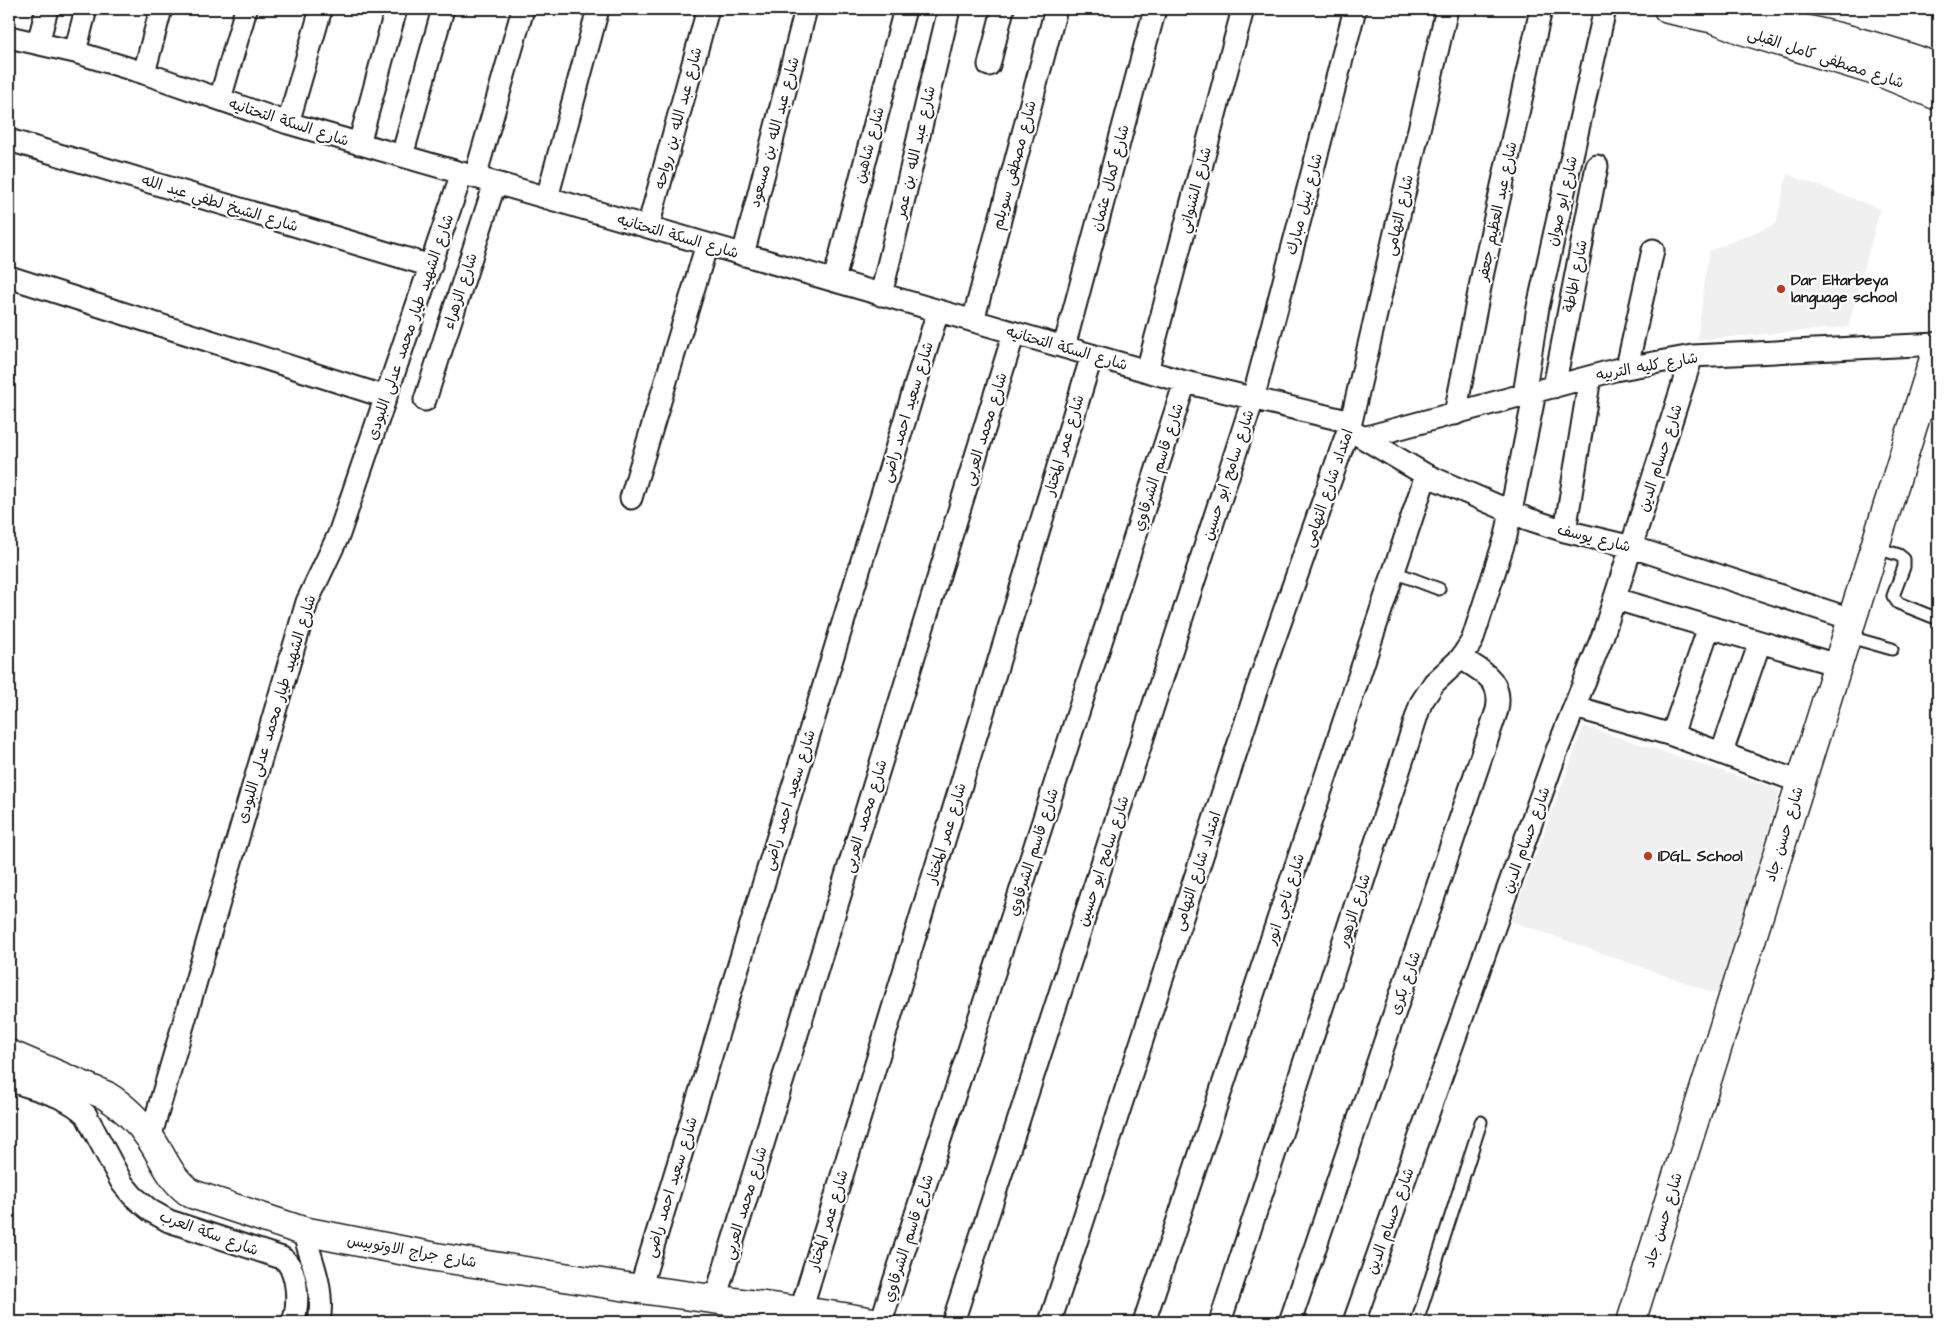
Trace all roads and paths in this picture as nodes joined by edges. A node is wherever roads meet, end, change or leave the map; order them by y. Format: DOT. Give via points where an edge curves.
graph roads {
  1 [pos="46,9"];
  2 [pos="86,9"];
  3 [pos="161,9"];
  4 [pos="246,9"];
  5 [pos="321,9"];
  6 [pos="396,9"];
  7 [pos="443,9"];
  8 [pos="523,9"];
  9 [pos="598,9"];
  10 [pos="708,9"];
  11 [pos="806,9"];
  12 [pos="905,9"];
  13 [pos="949,9"];
  14 [pos="1004,9"];
  15 [pos="1056,9"];
  16 [pos="1155,9"];
  17 [pos="1243,9"];
  18 [pos="1355,9"];
  19 [pos="1447,9"];
  20 [pos="1541,9"];
  21 [pos="1605,9"];
  22 [pos="1668,9"];
  23 [pos="1715,19"];
  24 [pos="9,37"];
  25 [pos="38,43"];
  26 [pos="75,52"];
  27 [pos="989,66"];
  28 [pos="1938,68"];
  29 [pos="144,72"];
  30 [pos="1938,96"];
  31 [pos="220,99"];
  32 [pos="288,124"];
  33 [pos="9,140"];
  34 [pos="359,144"];
  35 [pos="402,156"];
  36 [pos="1597,166"];
  37 [pos="477,178"];
  38 [pos="547,198"];
  39 [pos="648,227"];
  40 [pos="707,244"];
  41 [pos="1653,250"];
  42 [pos="743,254"];
  43 [pos="431,266"];
  44 [pos="9,277"];
  45 [pos="834,280"];
  46 [pos="881,295"];
  47 [pos="938,311"];
  48 [pos="973,321"];
  49 [pos="1014,333"];
  50 [pos="1938,345"];
  51 [pos="1064,347"];
  52 [pos="1092,355"];
  53 [pos="1692,356"];
  54 [pos="1627,367"];
  55 [pos="1147,371"];
  56 [pos="1590,376"];
  57 [pos="1185,382"];
  58 [pos="1538,391"];
  59 [pos="386,397"];
  60 [pos="1253,399"];
  61 [pos="424,400"];
  62 [pos="1928,411"];
  63 [pos="1455,414"];
  64 [pos="1354,430"];
  65 [pos="1426,475"];
  66 [pos="631,498"];
  67 [pos="1511,511"];
  68 [pos="1565,531"];
  69 [pos="1632,547"];
  70 [pos="1874,547"];
  71 [pos="1394,572"];
  72 [pos="1439,588"];
  73 [pos="1616,599"];
  74 [pos="1938,619"];
  75 [pos="1709,627"];
  76 [pos="1849,627"];
  77 [pos="1760,642"];
  78 [pos="1892,649"];
  79 [pos="1461,658"];
  80 [pos="1837,665"];
  81 [pos="1575,708"];
  82 [pos="1672,735"];
  83 [pos="1722,752"];
  84 [pos="1800,782"];
  85 [pos="9,1054"];
  86 [pos="9,1080"];
  87 [pos="1481,1122"];
  88 [pos="150,1138"];
  89 [pos="303,1231"];
  90 [pos="640,1289"];
  91 [pos="715,1299"];
  92 [pos="801,1310"];
  93 [pos="293,1322"];
  94 [pos="319,1322"];
  95 [pos="872,1322"];
  96 [pos="881,1322"];
  97 [pos="953,1322"];
  98 [pos="1050,1322"];
  99 [pos="1144,1322"];
  100 [pos="1220,1322"];
  101 [pos="1290,1322"];
  102 [pos="1354,1322"];
  103 [pos="1417,1322"];
  104 [pos="1631,1322"];
  1 -- 25 [label="street"];
  2 -- 26 [label="street"];
  3 -- 29 [label="street"];
  4 -- 31 [label="street"];
  5 -- 32 [label="street"];
  6 -- 34 [label="street"];
  7 -- 35 [label="street"];
  8 -- 37 [label="street"];
  9 -- 38 [label="street"];
  10 -- 39 [label="street, شارع عبد الله بن رواحه"];
  11 -- 42 [label="street, شارع عبد الله بن مسعود"];
  12 -- 45 [label="street, شارع شاهين"];
  13 -- 46 [label="street, شارع عبد الله بن عمر"];
  14 -- 27 [label="street"];
  15 -- 48 [label="street, شارع مصطفى سويلم"];
  16 -- 51 [label="street, شارع كمال عثمان"];
  17 -- 55 [label="street, شارع الشنواني"];
  18 -- 60 [label="street, شارع نبيل مبارك"];
  19 -- 64 [label="street, شارع التهامى"];
  20 -- 63 [label="street, شارع عبد العظيم جعفر"];
  21 -- 58 [label="street, شارع ابو صوان" via="1538,307"];
  22 -- 23 [label="main road"];
  23 -- 28 [label="main road" via="1760,19 1849,38"];
  23 -- 30 [label="main road, شارع مصطفى كامل القبلى" via="1749,33 1868,69"];
  24 -- 25 [label="street, شارع السكة التحتانيه"];
  25 -- 26 [label="street, شارع السكة التحتانيه"];
  26 -- 29 [label="street, شارع السكة التحتانيه"];
  29 -- 31 [label="street, شارع السكة التحتانيه"];
  31 -- 32 [label="street, شارع السكة التحتانيه"];
  32 -- 34 [label="street, شارع السكة التحتانيه"];
  33 -- 43 [label="street, شارع الشيخ لطفي عبد الله"];
  34 -- 35 [label="street, شارع السكة التحتانيه"];
  35 -- 37 [label="street, شارع السكة التحتانيه"];
  36 -- 58 [label="street, شارع اطاطة"];
  37 -- 38 [label="street, شارع السكة التحتانيه"];
  37 -- 43 [label="street, شارع الشهيد طيار محمد عدلى اللبودى"];
  37 -- 61 [label="street, شارع الزهراء"];
  38 -- 39 [label="street, شارع السكة التحتانيه"];
  39 -- 40 [label="street, شارع السكة التحتانيه"];
  40 -- 42 [label="street, شارع السكة التحتانيه"];
  40 -- 66 [label="street"];
  41 -- 54 [label="street"];
  42 -- 45 [label="street, شارع السكة التحتانيه"];
  43 -- 59 [label="street, شارع الشهيد طيار محمد عدلى اللبودى"];
  44 -- 59 [label="street"];
  45 -- 46 [label="street, شارع السكة التحتانيه"];
  46 -- 47 [label="street, شارع السكة التحتانيه"];
  47 -- 48 [label="street, شارع السكة التحتانيه"];
  47 -- 90 [label="street, شارع سعيد احمد راضى"];
  48 -- 49 [label="street, شارع السكة التحتانيه"];
  49 -- 51 [label="street, شارع السكة التحتانيه"];
  49 -- 91 [label="street, شارع محمد العربى"];
  50 -- 53 [label="street, شارع كليه التربيه"];
  50 -- 62 [label="main road, شارع حسن جاد"];
  51 -- 52 [label="street, شارع السكة التحتانيه"];
  52 -- 55 [label="street, شارع السكة التحتانيه"];
  52 -- 92 [label="street, شارع عمر المختار"];
  53 -- 54 [label="street, شارع كليه التربيه"];
  53 -- 69 [label="street, شارع حسام الدين"];
  54 -- 56 [label="street, شارع كليه التربيه"];
  55 -- 57 [label="street, شارع السكة التحتانيه"];
  56 -- 58 [label="street, شارع كليه التربيه"];
  56 -- 68 [label="street"];
  57 -- 60 [label="street, شارع السكة التحتانيه"];
  57 -- 96 [label="street, شارع قاسم الشرقاوي"];
  58 -- 63 [label="street, شارع كليه التربيه"];
  58 -- 67 [label="street, شارع الزهور"];
  59 -- 88 [label="street, شارع الشهيد طيار محمد عدلى اللبودى" via="336,545 307,602"];
  60 -- 64 [label="street, شارع السكة التحتانيه"];
  60 -- 97 [label="street, شارع سامح ابو حسين"];
  62 -- 70 [label="main road, شارع حسن جاد"];
  63 -- 64 [label="street, شارع كليه التربيه"];
  64 -- 65 [label="street, شارع يوسف"];
  64 -- 98 [label="street, امتداد شارع التهامى" via="1256,691"];
  65 -- 67 [label="street, شارع يوسف"];
  65 -- 71 [label="street, شارع ناجي انور"];
  67 -- 68 [label="street, شارع يوسف"];
  67 -- 79 [label="street, شارع الزهور" via="1503,548 1472,641"];
  68 -- 69 [label="street, شارع يوسف"];
  69 -- 73 [label="street, شارع حسام الدين"];
  69 -- 76 [label="street, شارع يوسف"];
  70 -- 74 [label="lane" via="1904,559 1894,600"];
  70 -- 76 [label="main road, شارع حسن جاد"];
  71 -- 72 [label="lane"];
  71 -- 99 [label="street, شارع ناجي انور"];
  73 -- 75 [label="street"];
  73 -- 81 [label="street, شارع حسام الدين"];
  75 -- 77 [label="street"];
  75 -- 82 [label="street"];
  76 -- 78 [label="lane"];
  76 -- 80 [label="main road, شارع حسن جاد"];
  77 -- 80 [label="street"];
  77 -- 83 [label="street"];
  79 -- 100 [label="street, شارع الزهور" via="1434,683 1421,703"];
  79 -- 101 [label="street, شارع بكرى" via="1493,680 1498,690 1497,710"];
  80 -- 84 [label="main road, شارع حسن جاد"];
  81 -- 82 [label="street"];
  81 -- 102 [label="street, شارع حسام الدين" via="1556,753"];
  82 -- 83 [label="street"];
  83 -- 84 [label="street"];
  84 -- 104 [label="main road, شارع حسن جاد"];
  85 -- 88 [label="main road, شارع جراج الاوتوبيس" via="105,1095 129,1112"];
  86 -- 93 [label="street, شارع سكة العرب" via="67,1100 78,1107 86,1115 122,1183 151,1212 287,1261 292,1268 296,1293"];
  87 -- 103 [label="lane"];
  88 -- 89 [label="main road, شارع جراج الاوتوبيس" via="173,1178 192,1194"];
  89 -- 90 [label="main road, شارع جراج الاوتوبيس" via="436,1257"];
  89 -- 94 [label="street" via="321,1292"];
  90 -- 91 [label="main road, شارع جراج الاوتوبيس"];
  91 -- 92 [label="main road, شارع جراج الاوتوبيس"];
  92 -- 95 [label="main road, شارع جراج الاوتوبيس"];
}
